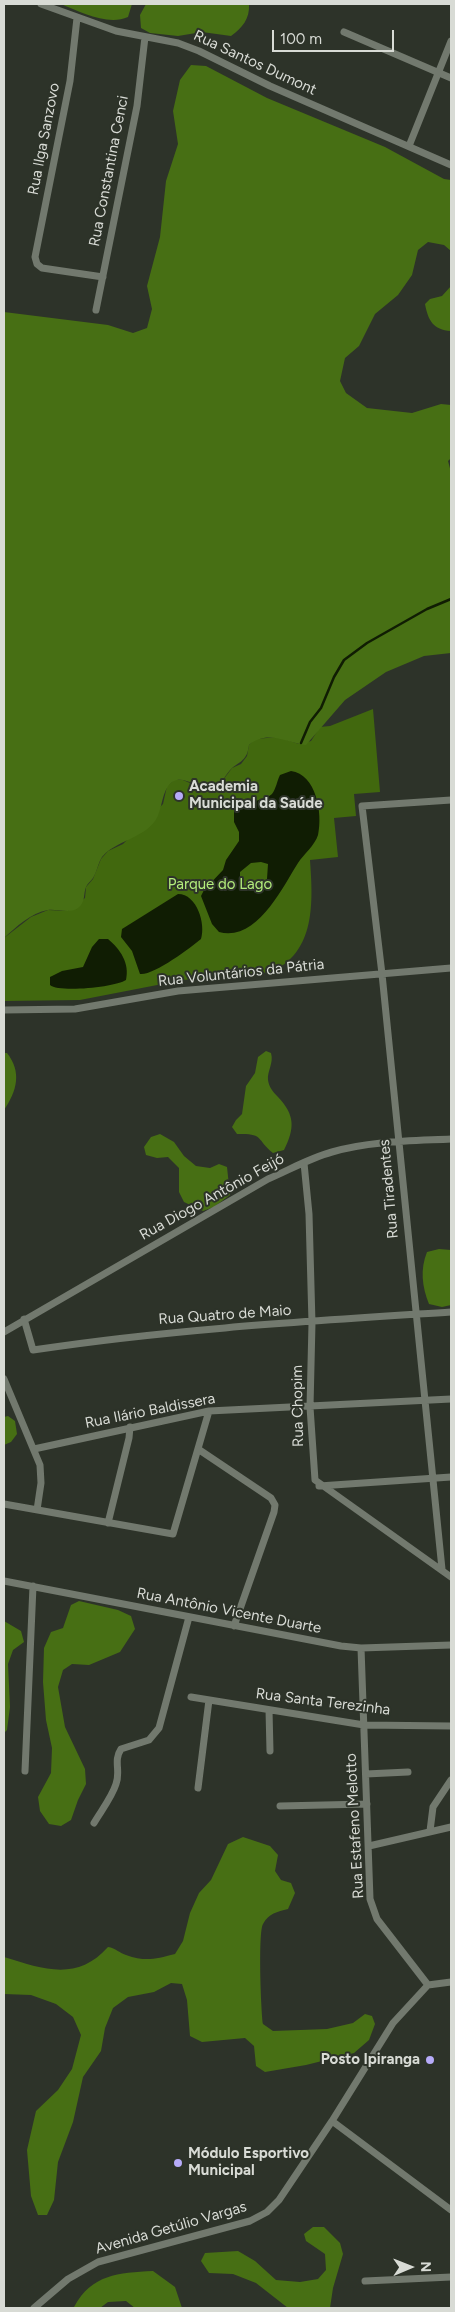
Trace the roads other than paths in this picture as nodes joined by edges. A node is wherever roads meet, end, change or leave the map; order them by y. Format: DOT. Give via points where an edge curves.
graph roads {
  1 [pos="41,4"];
  2 [pos="77,18"];
  3 [pos="344,32"];
  4 [pos="145,37"];
  5 [pos="451,41"];
  6 [pos="438,73"];
  7 [pos="451,78"];
  8 [pos="409,146"];
  9 [pos="451,165"];
  10 [pos="103,277"];
  11 [pos="96,310"];
  12 [pos="451,800"];
  13 [pos="451,968"];
  14 [pos="382,974"];
  15 [pos="4,1010"];
  16 [pos="451,1138"];
  17 [pos="399,1142"];
  18 [pos="304,1163"];
  19 [pos="451,1312"];
  20 [pos="415,1314"];
  21 [pos="24,1319"];
  22 [pos="312,1323"];
  23 [pos="4,1332"];
  24 [pos="4,1379"];
  25 [pos="451,1399"];
  26 [pos="424,1401"];
  27 [pos="310,1407"];
  28 [pos="209,1411"];
  29 [pos="130,1427"];
  30 [pos="34,1449"];
  31 [pos="198,1449"];
  32 [pos="451,1477"];
  33 [pos="432,1479"];
  34 [pos="319,1486"];
  35 [pos="4,1504"];
  36 [pos="38,1510"];
  37 [pos="108,1523"];
  38 [pos="442,1569"];
  39 [pos="451,1577"];
  40 [pos="4,1581"];
  41 [pos="33,1586"];
  42 [pos="189,1617"];
  43 [pos="234,1626"];
  44 [pos="451,1645"];
  45 [pos="361,1648"];
  46 [pos="191,1697"];
  47 [pos="209,1700"];
  48 [pos="269,1710"];
  49 [pos="364,1725"];
  50 [pos="451,1726"];
  51 [pos="270,1751"];
  52 [pos="25,1771"];
  53 [pos="408,1772"];
  54 [pos="366,1774"];
  55 [pos="451,1780"];
  56 [pos="198,1788"];
  57 [pos="367,1804"];
  58 [pos="280,1806"];
  59 [pos="94,1823"];
  60 [pos="451,1826"];
  61 [pos="430,1831"];
  62 [pos="369,1846"];
  63 [pos="451,1982"];
  64 [pos="428,1985"];
  65 [pos="332,2121"];
  66 [pos="451,2210"];
  67 [pos="451,2277"];
  68 [pos="364,2281"];
  69 [pos="34,2308"];
  1 -- 2 [label="street, Rua Santos Dumont"];
  2 -- 4 [label="street, Rua Santos Dumont"];
  2 -- 10 [label="street, Rua Ilga Sanzovo" via="70,81 35,257 42,268"];
  3 -- 6 [label="street"];
  4 -- 8 [label="street, Rua Santos Dumont" via="199,51 270,86"];
  4 -- 10 [label="street, Rua Constantina Cenci" via="137,106"];
  5 -- 6 [label="street"];
  6 -- 7 [label="street"];
  6 -- 8 [label="street"];
  8 -- 9 [label="street, Rua Santos Dumont"];
  10 -- 11 [label="street, Rua Constantina Cenci"];
  12 -- 14 [label="street, Rua Tiradentes" via="362,806"];
  13 -- 14 [label="street, Rua Voluntários da Pátria"];
  14 -- 15 [label="street, Rua Voluntários da Pátria" via="178,991 75,1009"];
  14 -- 17 [label="street, Rua Tiradentes"];
  16 -- 17 [label="street, Rua Diogo Antônio Feijó"];
  17 -- 18 [label="street, Rua Diogo Antônio Feijó" via="332,1152"];
  17 -- 20 [label="street, Rua Tiradentes"];
  18 -- 21 [label="street, Rua Diogo Antônio Feijó" via="268,1179"];
  18 -- 22 [label="street, Rua Chopim"];
  19 -- 20 [label="street, Rua Quatro de Maio"];
  20 -- 22 [label="street, Rua Quatro de Maio"];
  20 -- 26 [label="street, Rua Tiradentes"];
  21 -- 22 [label="street, Rua Quatro de Maio" via="33,1350 170,1333"];
  21 -- 23 [label="street, Rua Diogo Antônio Feijó"];
  22 -- 27 [label="street, Rua Chopim"];
  24 -- 30 [label="street"];
  25 -- 26 [label="street, Rua Ilário Baldissera"];
  26 -- 27 [label="street, Rua Ilário Baldissera"];
  26 -- 33 [label="street, Rua Tiradentes"];
  27 -- 28 [label="street, Rua Ilário Baldissera"];
  27 -- 34 [label="street, Rua Chopim" via="315,1480"];
  28 -- 29 [label="street, Rua Ilário Baldissera"];
  28 -- 31 [label="street"];
  29 -- 30 [label="street, Rua Ilário Baldissera"];
  29 -- 37 [label="street"];
  30 -- 36 [label="street" via="40,1474"];
  31 -- 37 [label="street" via="173,1534"];
  31 -- 43 [label="street" via="271,1498 275,1505"];
  32 -- 33 [label="street"];
  33 -- 34 [label="street"];
  33 -- 38 [label="street, Rua Tiradentes"];
  34 -- 38 [label="street"];
  35 -- 36 [label="street"];
  36 -- 37 [label="street"];
  38 -- 39 [label="street"];
  40 -- 41 [label="street, Rua Antônio Vicente Duarte"];
  41 -- 42 [label="street, Rua Antônio Vicente Duarte"];
  41 -- 52 [label="street"];
  42 -- 43 [label="street, Rua Antônio Vicente Duarte"];
  42 -- 59 [label="street" via="159,1728 149,1740 121,1749 115,1763 116,1784"];
  43 -- 45 [label="street, Rua Antônio Vicente Duarte"];
  44 -- 45 [label="street, Rua Antônio Vicente Duarte"];
  45 -- 49 [label="street, Rua Estafeno Melotto"];
  46 -- 47 [label="street, Rua Santa Terezinha"];
  47 -- 48 [label="street, Rua Santa Terezinha"];
  47 -- 56 [label="street"];
  48 -- 49 [label="street, Rua Santa Terezinha"];
  48 -- 51 [label="street"];
  49 -- 50 [label="street, Rua Santa Terezinha"];
  49 -- 54 [label="street, Rua Estafeno Melotto"];
  53 -- 54 [label="street"];
  54 -- 57 [label="street, Rua Estafeno Melotto"];
  55 -- 61 [label="street" via="434,1807"];
  57 -- 58 [label="street"];
  57 -- 62 [label="street, Rua Estafeno Melotto"];
  60 -- 61 [label="street"];
  61 -- 62 [label="street"];
  62 -- 64 [label="street, Rua Estafeno Melotto" via="370,1899 377,1919"];
  63 -- 64 [label="street"];
  64 -- 65 [label="street, Avenida Getúlio Vargas" via="392,2023"];
  65 -- 66 [label="street"];
  65 -- 69 [label="street, Avenida Getúlio Vargas" via="279,2200 267,2212 250,2221 98,2262 68,2279"];
  67 -- 68 [label="street"];
}
